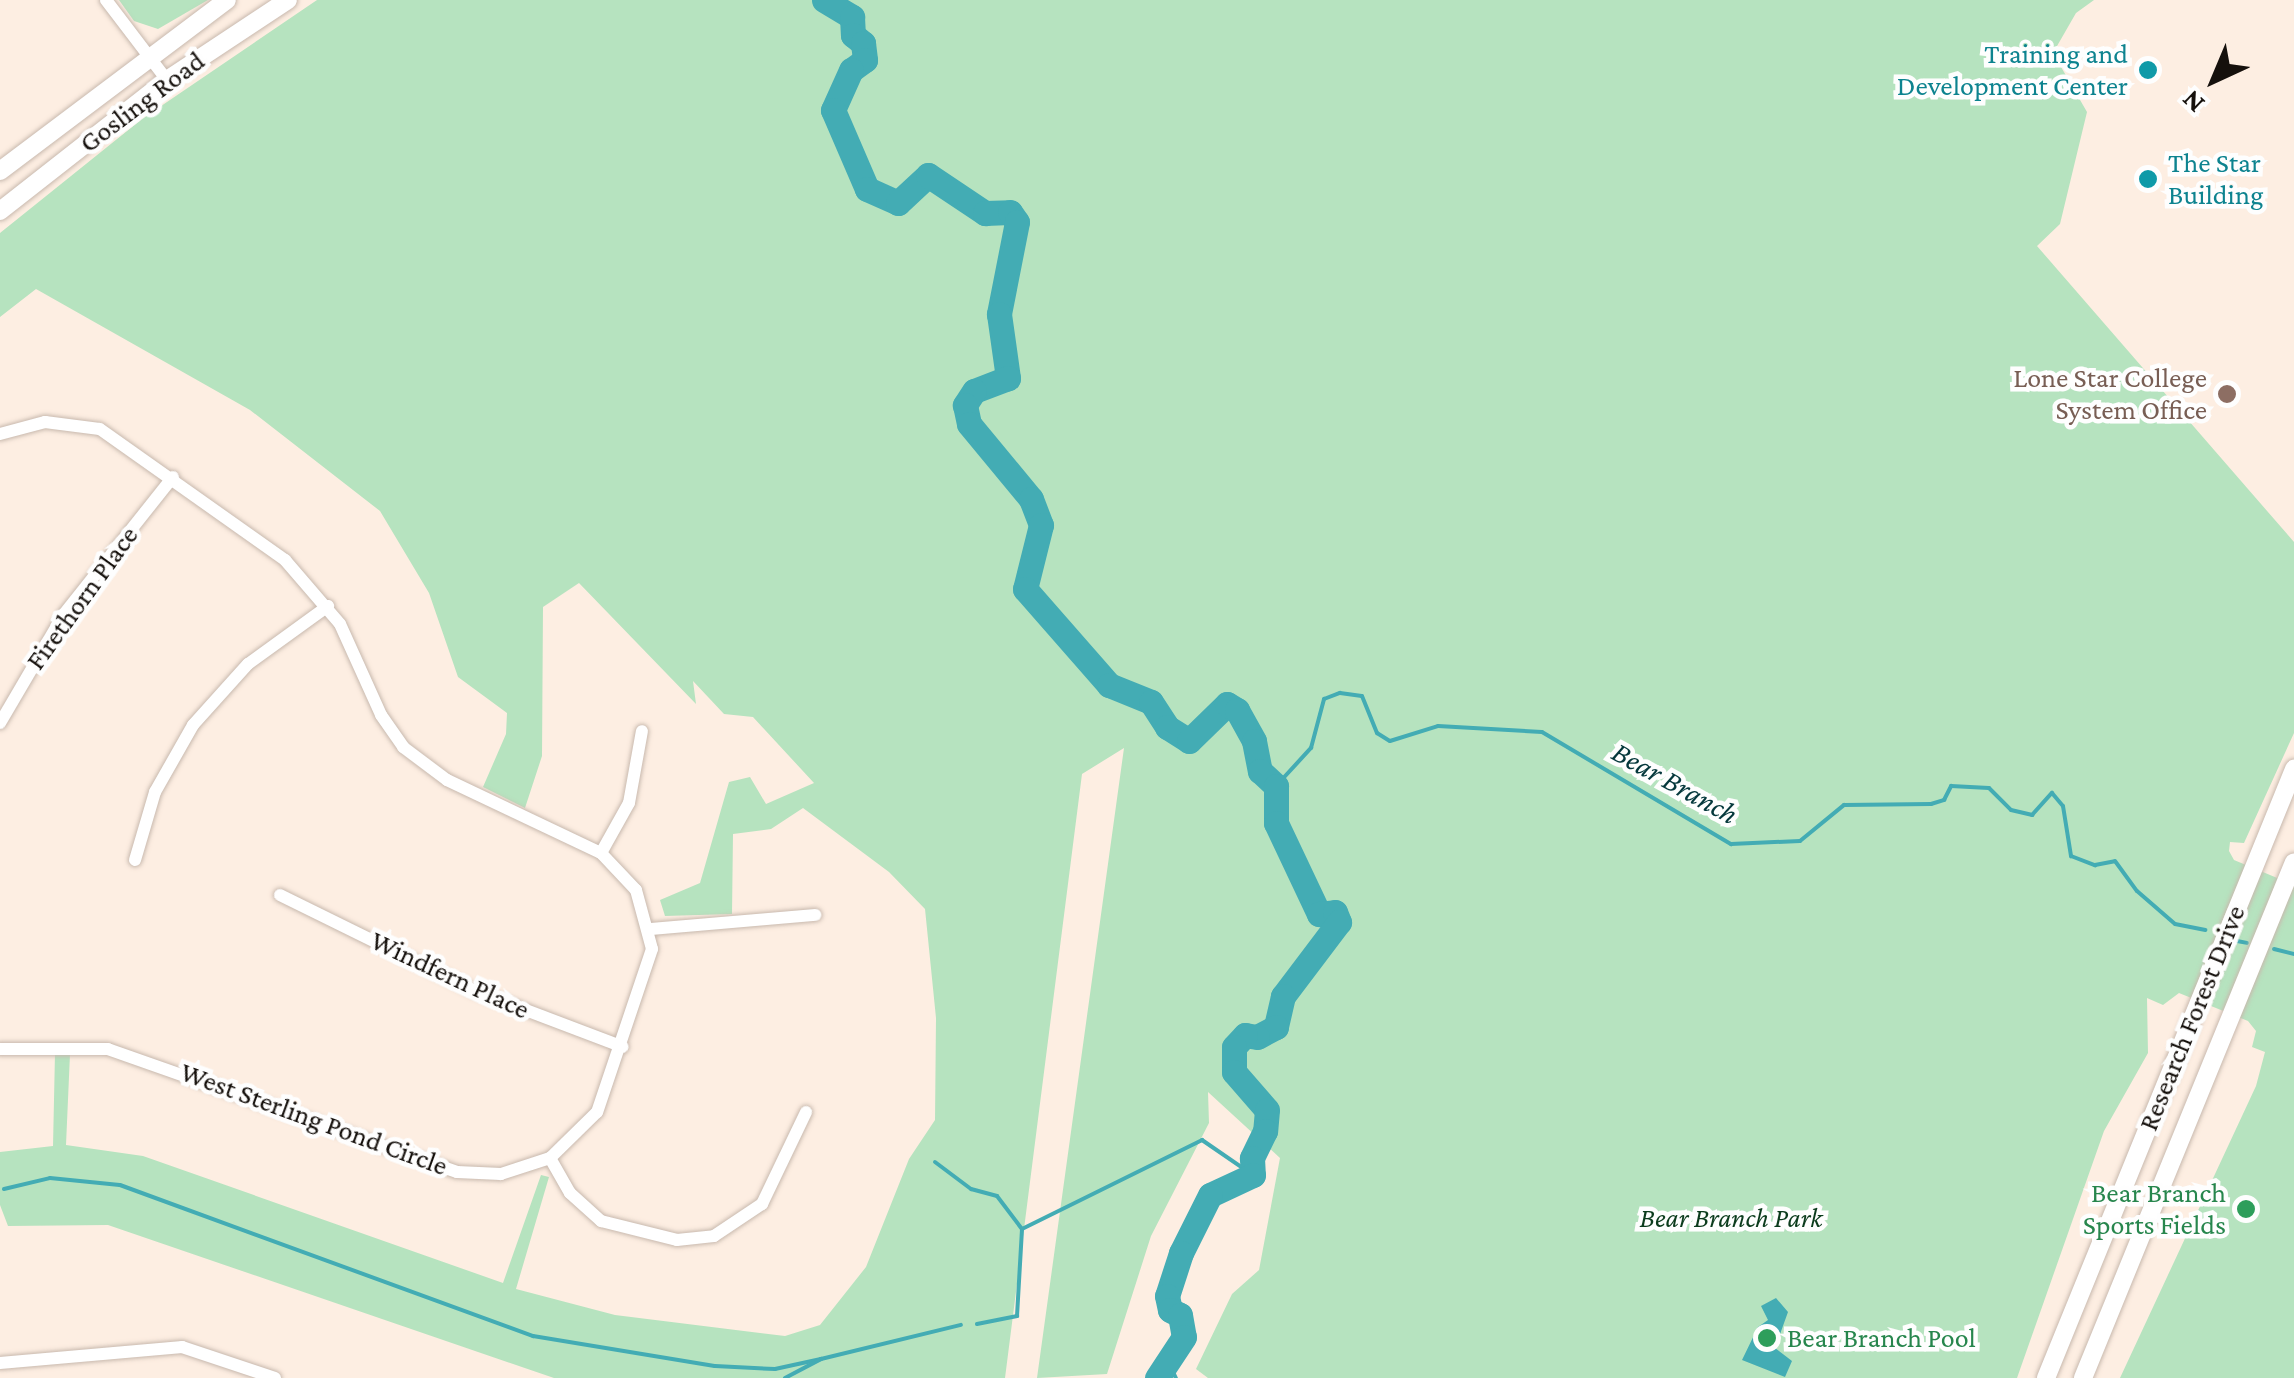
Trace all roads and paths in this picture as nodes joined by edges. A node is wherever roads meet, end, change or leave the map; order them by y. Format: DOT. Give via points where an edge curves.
graph roads {
  1 [pos="106,0"];
  2 [pos="227,0"];
  3 [pos="288,0"];
  4 [pos="148,54"];
  5 [pos="167,80"];
  6 [pos="0,171"];
  7 [pos="0,211"];
  8 [pos="0,434"];
  9 [pos="173,477"];
  10 [pos="328,606"];
  11 [pos="0,723"];
  12 [pos="642,730"];
  13 [pos="2294,769"];
  14 [pos="602,853"];
  15 [pos="135,860"];
  16 [pos="2294,862"];
  17 [pos="280,895"];
  18 [pos="815,915"];
  19 [pos="651,929"];
  20 [pos="623,1048"];
  21 [pos="0,1049"];
  22 [pos="806,1112"];
  23 [pos="550,1158"];
  24 [pos="0,1364"];
  25 [pos="275,1378"];
  26 [pos="2046,1378"];
  27 [pos="2083,1378"];
  1 -- 4 [label="street"];
  2 -- 4 [label="main road, Gosling Road"];
  3 -- 5 [label="main road, Gosling Road"];
  4 -- 5 [label="street"];
  4 -- 6 [label="main road, Gosling Road"];
  5 -- 7 [label="main road, Gosling Road"];
  8 -- 9 [label="street" via="45,422 86,424"];
  9 -- 10 [label="street" via="298,571"];
  9 -- 11 [label="street, Firethorn Place" via="64,614"];
  10 -- 14 [label="street" via="381,716 417,760"];
  10 -- 15 [label="street" via="248,664 193,725 155,792"];
  12 -- 14 [label="street" via="629,803"];
  13 -- 26 [label="main road, Research Forest Drive"];
  14 -- 19 [label="street" via="636,890"];
  16 -- 27 [label="main road, Research Forest Drive"];
  17 -- 20 [label="street, Windfern Place" via="473,990"];
  18 -- 19 [label="street"];
  19 -- 20 [label="street, West Sterling Pond Circle" via="648,968"];
  20 -- 23 [label="street, West Sterling Pond Circle" via="597,1112"];
  21 -- 23 [label="street, West Sterling Pond Circle" via="67,1045 147,1059 457,1172 501,1174"];
  22 -- 23 [label="street" via="762,1204 714,1236 677,1240 601,1221 570,1193"];
  24 -- 25 [label="street" via="182,1347"];
}
